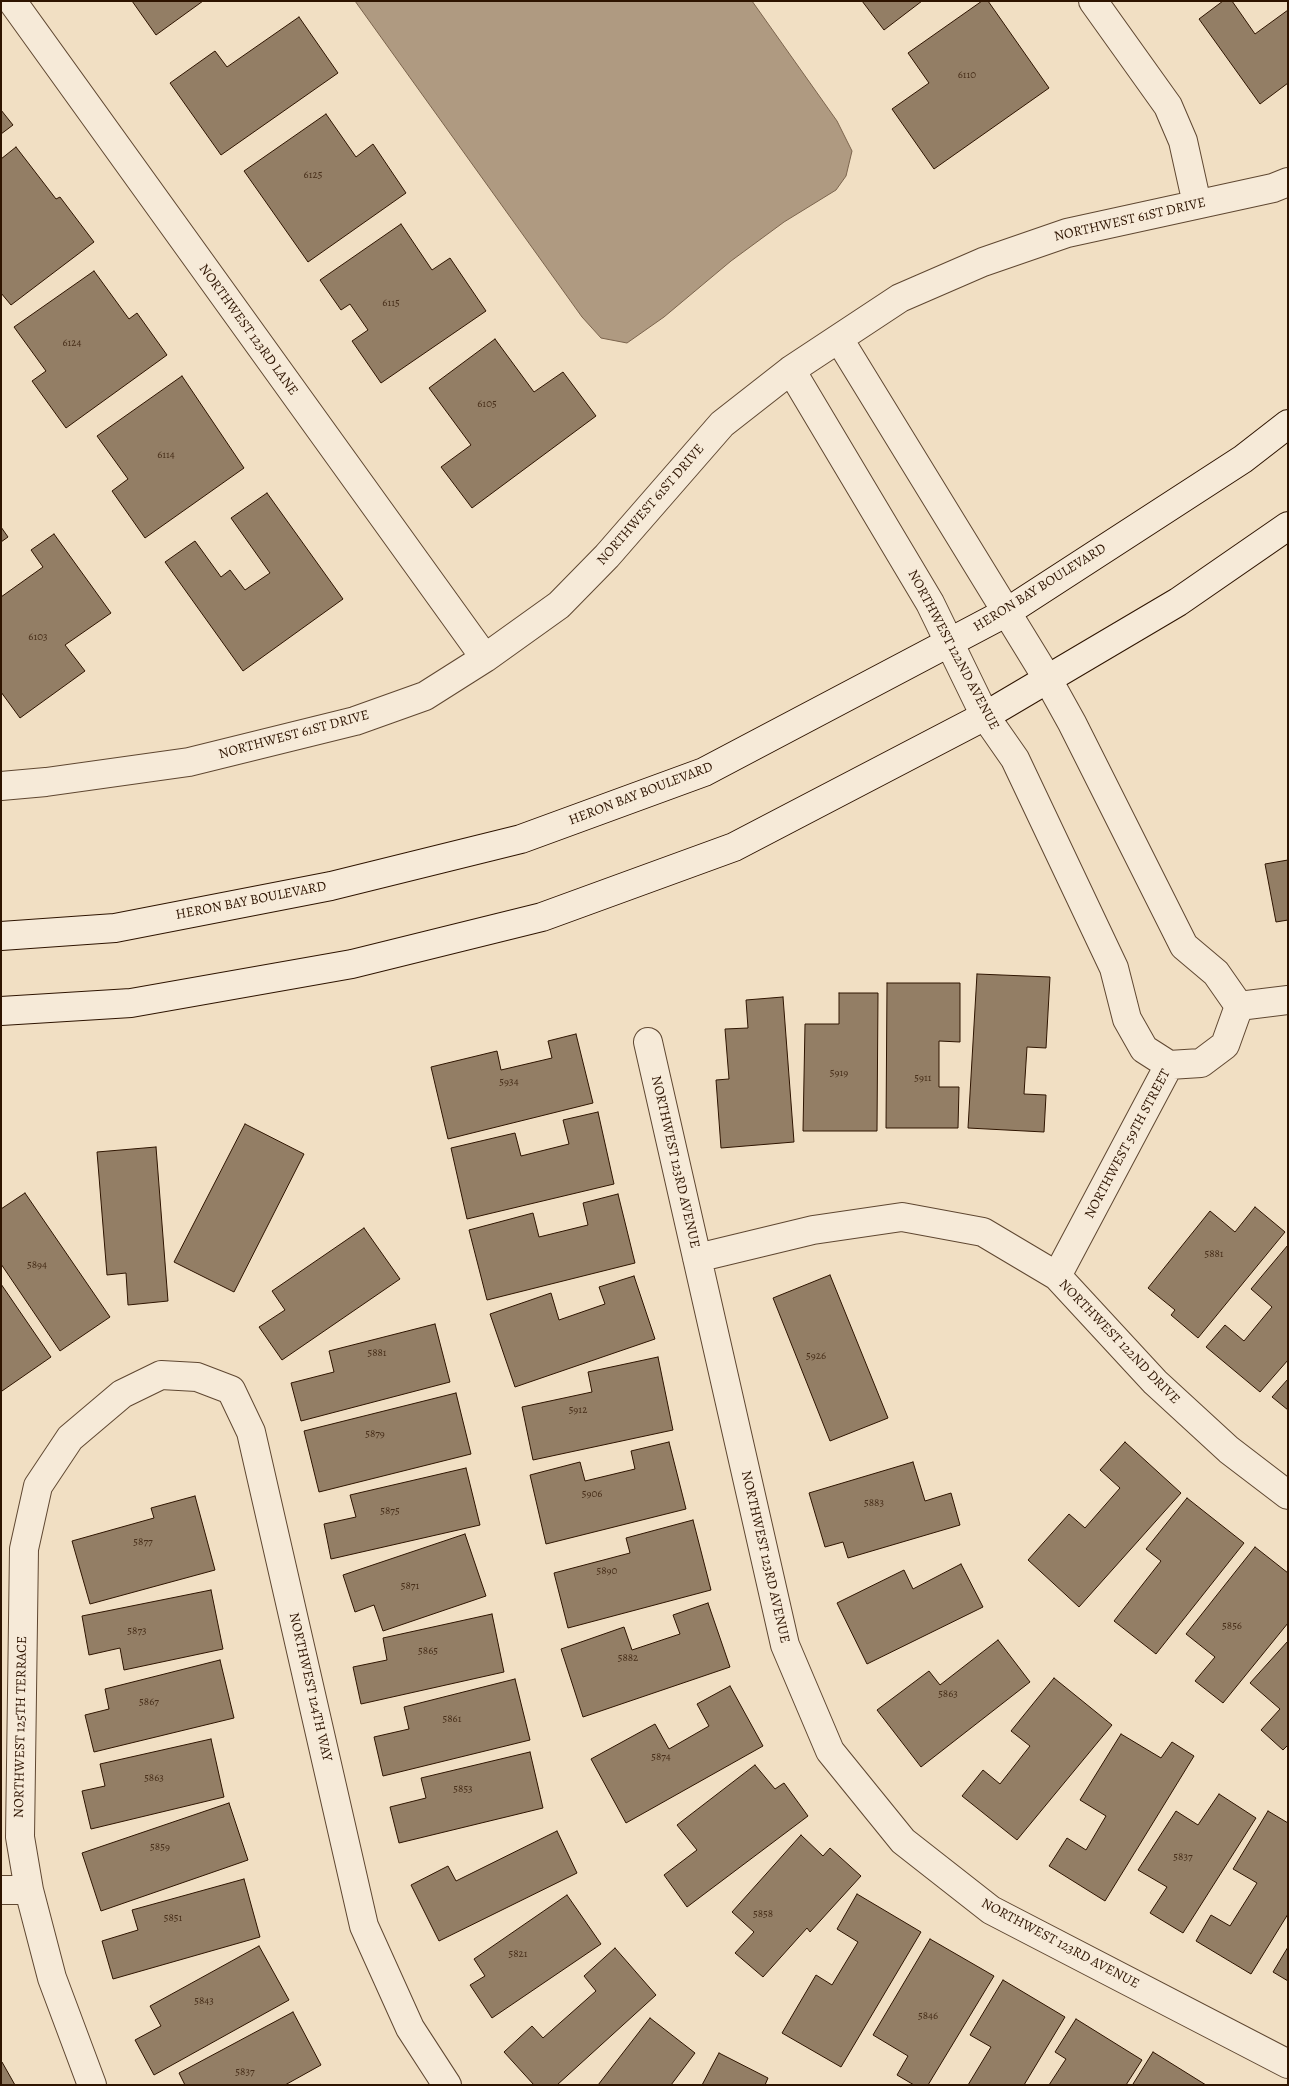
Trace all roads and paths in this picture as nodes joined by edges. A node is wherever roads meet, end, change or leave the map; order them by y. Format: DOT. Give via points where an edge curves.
graph roads {
  1 [pos="12,1"];
  2 [pos="1093,1"];
  3 [pos="1288,182"];
  4 [pos="1197,204"];
  5 [pos="839,339"];
  6 [pos="791,370"];
  7 [pos="1288,424"];
  8 [pos="1288,526"];
  9 [pos="1007,612"];
  10 [pos="951,642"];
  11 [pos="485,658"];
  12 [pos="1047,678"];
  13 [pos="985,716"];
  14 [pos="1,786"];
  15 [pos="1,936"];
  16 [pos="1288,1000"];
  17 [pos="1239,1006"];
  18 [pos="1,1011"];
  19 [pos="648,1042"];
  20 [pos="1169,1065"];
  21 [pos="697,1258"];
  22 [pos="1057,1276"];
  23 [pos="122,1394"];
  24 [pos="1288,1495"];
  25 [pos="10,1838"];
  26 [pos="1,1890"];
  27 [pos="29,1890"];
  28 [pos="1288,2064"];
  29 [pos="92,2085"];
  30 [pos="447,2085"];
  1 -- 11 [label="street, NORTHWEST 123RD LANE"];
  2 -- 4 [label="street" via="1168,106 1183,141"];
  3 -- 4 [label="street, NORTHWEST 61ST DRIVE"];
  4 -- 5 [label="street, NORTHWEST 61ST DRIVE" via="1067,233 983,262 900,298"];
  5 -- 6 [label="street, NORTHWEST 61ST DRIVE"];
  5 -- 9 [label="street"];
  6 -- 10 [label="street, NORTHWEST 122ND AVENUE"];
  6 -- 11 [label="street, NORTHWEST 61ST DRIVE" via="722,424 607,556 559,605"];
  7 -- 9 [label="street, HERON BAY BOULEVARD" via="1243,459"];
  8 -- 12 [label="street" via="1178,602"];
  9 -- 10 [label="street, HERON BAY BOULEVARD"];
  9 -- 12 [label="street"];
  10 -- 13 [label="street, NORTHWEST 122ND AVENUE"];
  10 -- 15 [label="street, HERON BAY BOULEVARD" via="704,772 520,839 331,886 115,928"];
  11 -- 14 [label="street, NORTHWEST 61ST DRIVE" via="425,696 356,721 189,762"];
  12 -- 13 [label="street"];
  12 -- 17 [label="street" via="1184,946 1216,973"];
  13 -- 18 [label="street" via="734,847 542,917 352,964 141,1002"];
  13 -- 20 [label="street, NORTHWEST 122ND AVENUE" via="1015,760 1114,968 1127,1019 1144,1049"];
  16 -- 17 [label="street"];
  17 -- 20 [label="street, NORTHWEST 59TH STREET" via="1224,1045 1201,1063"];
  19 -- 21 [label="street, NORTHWEST 123RD AVENUE"];
  20 -- 22 [label="street, NORTHWEST 59TH STREET"];
  21 -- 22 [label="street, NORTHWEST 122ND DRIVE" via="813,1230 902,1218 983,1232"];
  21 -- 28 [label="street, NORTHWEST 123RD AVENUE" via="785,1645 830,1751 903,1842 991,1910"];
  22 -- 24 [label="street, NORTHWEST 122ND DRIVE" via="1155,1382 1229,1450"];
  23 -- 25 [label="street, NORTHWEST 125TH TERRACE" via="70,1438 38,1486 24,1549"];
  23 -- 30 [label="street, NORTHWEST 124TH WAY" via="161,1375 197,1377 232,1390 251,1432 364,1926 410,2028"];
  25 -- 27 [label="street, NORTHWEST 125TH TERRACE"];
  26 -- 27 [label="street"];
  27 -- 29 [label="street, NORTHWEST 125TH TERRACE" via="52,1978"];
}
